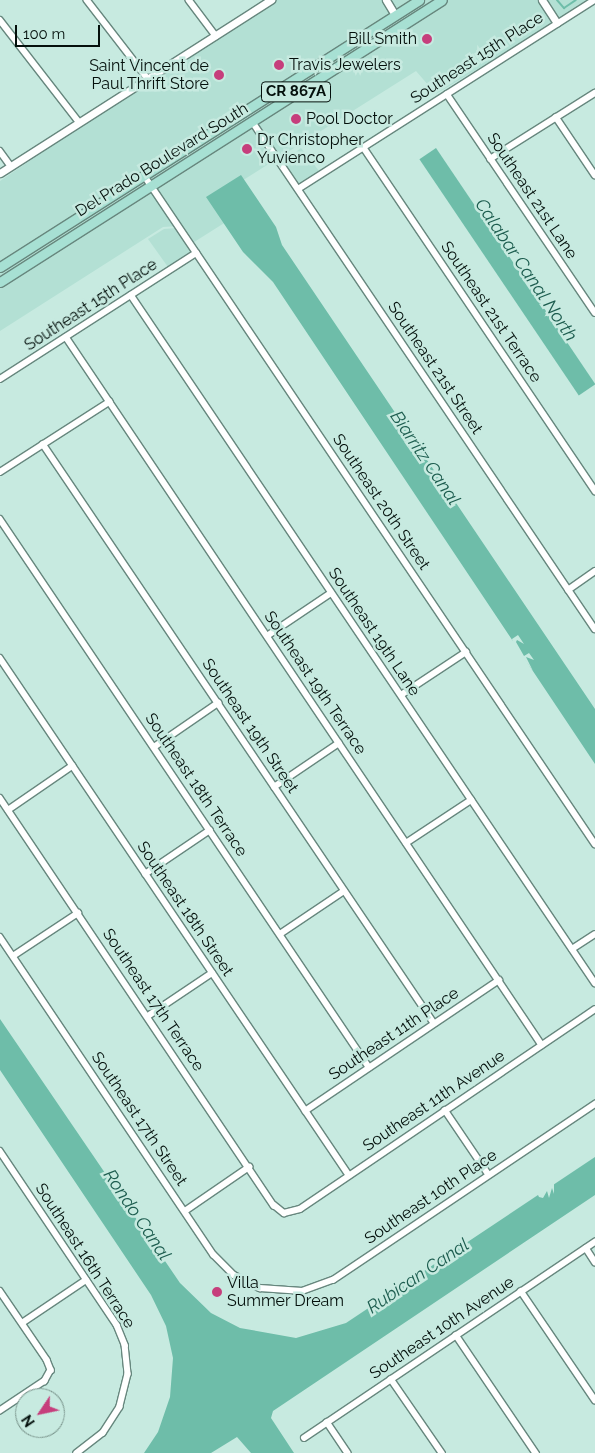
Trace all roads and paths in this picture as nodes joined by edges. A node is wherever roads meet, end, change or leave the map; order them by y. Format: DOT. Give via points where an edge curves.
graph roads {
  1 [pos="87,0"];
  2 [pos="189,0"];
  3 [pos="271,0"];
  4 [pos="386,0"];
  5 [pos="419,0"];
  6 [pos="442,0"];
  7 [pos="542,0"];
  8 [pos="595,0"];
  9 [pos="395,15"];
  10 [pos="0,20"];
  11 [pos="557,23"];
  12 [pos="216,36"];
  13 [pos="351,58"];
  14 [pos="298,77"];
  15 [pos="148,79"];
  16 [pos="595,93"];
  17 [pos="447,94"];
  18 [pos="556,118"];
  19 [pos="252,121"];
  20 [pos="79,122"];
  21 [pos="364,148"];
  22 [pos="0,151"];
  23 [pos="490,159"];
  24 [pos="11,166"];
  25 [pos="0,173"];
  26 [pos="144,175"];
  27 [pos="595,175"];
  28 [pos="151,185"];
  29 [pos="298,189"];
  30 [pos="196,253"];
  31 [pos="0,267"];
  32 [pos="0,282"];
  33 [pos="131,296"];
  34 [pos="595,313"];
  35 [pos="66,337"];
  36 [pos="0,379"];
  37 [pos="109,402"];
  38 [pos="44,444"];
  39 [pos="0,472"];
  40 [pos="595,491"];
  41 [pos="0,519"];
  42 [pos="595,571"];
  43 [pos="568,590"];
  44 [pos="331,593"];
  45 [pos="595,629"];
  46 [pos="267,636"];
  47 [pos="466,652"];
  48 [pos="0,658"];
  49 [pos="401,695"];
  50 [pos="218,703"];
  51 [pos="339,743"];
  52 [pos="154,747"];
  53 [pos="72,766"];
  54 [pos="274,787"];
  55 [pos="0,798"];
  56 [pos="471,800"];
  57 [pos="8,810"];
  58 [pos="210,830"];
  59 [pos="406,843"];
  60 [pos="595,844"];
  61 [pos="145,874"];
  62 [pos="344,891"];
  63 [pos="78,913"];
  64 [pos="280,934"];
  65 [pos="595,934"];
  66 [pos="0,937"];
  67 [pos="572,949"];
  68 [pos="13,956"];
  69 [pos="212,973"];
  70 [pos="499,980"];
  71 [pos="595,983"];
  72 [pos="595,1009"];
  73 [pos="148,1016"];
  74 [pos="434,1023"];
  75 [pos="542,1045"];
  76 [pos="369,1067"];
  77 [pos="595,1104"];
  78 [pos="445,1110"];
  79 [pos="305,1111"];
  80 [pos="0,1151"];
  81 [pos="249,1167"];
  82 [pos="348,1175"];
  83 [pos="489,1175"];
  84 [pos="185,1211"];
  85 [pos="286,1214"];
  86 [pos="595,1242"];
  87 [pos="586,1248"];
  88 [pos="595,1262"];
  89 [pos="86,1280"];
  90 [pos="0,1291"];
  91 [pos="275,1291"];
  92 [pos="521,1291"];
  93 [pos="22,1323"];
  94 [pos="456,1335"];
  95 [pos="391,1379"];
  96 [pos="595,1400"];
  97 [pos="0,1411"];
  98 [pos="327,1422"];
  99 [pos="304,1438"];
  100 [pos="77,1453"];
  101 [pos="348,1453"];
  102 [pos="442,1453"];
  103 [pos="536,1453"];
  1 -- 15 [label="street"];
  2 -- 12 [label="street"];
  3 -- 12 [label="street"];
  4 -- 9 [label="street"];
  5 -- 9 [label="main road, Del Prado Boulevard South / CR 867A"];
  6 -- 13 [label="main road, Del Prado Boulevard South / CR 867A"];
  7 -- 11 [label="street"];
  8 -- 11 [label="street, Southeast 15th Place"];
  9 -- 13 [label="main road" via="388,28 365,43"];
  9 -- 14 [label="main road, Del Prado Boulevard South / CR 867A"];
  10 -- 20 [label="street"];
  11 -- 17 [label="street, Southeast 15th Place"];
  12 -- 15 [label="street"];
  13 -- 19 [label="main road, Del Prado Boulevard South / CR 867A"];
  14 -- 19 [label="main road" via="258,110"];
  14 -- 26 [label="main road, Del Prado Boulevard South / CR 867A"];
  15 -- 20 [label="street"];
  16 -- 18 [label="street"];
  17 -- 21 [label="street, Southeast 15th Place"];
  17 -- 23 [label="street, Southeast 21st Lane"];
  18 -- 23 [label="street"];
  18 -- 27 [label="street"];
  19 -- 28 [label="main road, Del Prado Boulevard South / CR 867A"];
  19 -- 29 [label="street, Southeast 21st Street"];
  20 -- 24 [label="street"];
  21 -- 29 [label="street, Southeast 15th Place"];
  21 -- 40 [label="street, Southeast 21st Terrace"];
  22 -- 24 [label="street"];
  23 -- 34 [label="street, Southeast 21st Lane"];
  24 -- 25 [label="street"];
  26 -- 28 [label="street, Southeast 20th Street"];
  26 -- 31 [label="main road, Del Prado Boulevard South / CR 867A"];
  28 -- 30 [label="street, Southeast 20th Street"];
  28 -- 32 [label="main road, Del Prado Boulevard South / CR 867A"];
  29 -- 43 [label="street, Southeast 21st Street"];
  30 -- 33 [label="street, Southeast 15th Place"];
  30 -- 47 [label="street, Southeast 20th Street"];
  33 -- 35 [label="street, Southeast 15th Place"];
  33 -- 44 [label="street, Southeast 19th Lane"];
  35 -- 36 [label="street, Southeast 15th Place"];
  35 -- 37 [label="street, Southeast 19th Terrace"];
  37 -- 38 [label="street"];
  37 -- 46 [label="street, Southeast 19th Terrace"];
  38 -- 39 [label="street"];
  38 -- 50 [label="street, Southeast 19th Street"];
  41 -- 52 [label="street, Southeast 18th Terrace"];
  42 -- 43 [label="street"];
  43 -- 45 [label="street, Southeast 21st Street"];
  44 -- 46 [label="street"];
  44 -- 49 [label="street, Southeast 19th Lane"];
  46 -- 51 [label="street, Southeast 19th Terrace"];
  47 -- 49 [label="street"];
  47 -- 60 [label="street, Southeast 20th Street"];
  48 -- 53 [label="street, Southeast 18th Street"];
  49 -- 56 [label="street, Southeast 19th Lane"];
  50 -- 52 [label="street"];
  50 -- 54 [label="street, Southeast 19th Street"];
  51 -- 54 [label="street"];
  51 -- 59 [label="street, Southeast 19th Terrace"];
  52 -- 58 [label="street, Southeast 18th Terrace"];
  53 -- 57 [label="street"];
  53 -- 61 [label="street, Southeast 18th Street"];
  54 -- 62 [label="street, Southeast 19th Street"];
  55 -- 57 [label="street, Southeast 17th Terrace"];
  56 -- 59 [label="street"];
  56 -- 67 [label="street, Southeast 19th Lane"];
  57 -- 63 [label="street, Southeast 17th Terrace"];
  58 -- 61 [label="street"];
  58 -- 64 [label="street, Southeast 18th Terrace"];
  59 -- 70 [label="street, Southeast 19th Terrace"];
  61 -- 69 [label="street, Southeast 18th Street"];
  62 -- 64 [label="street"];
  62 -- 74 [label="street, Southeast 19th Street"];
  63 -- 68 [label="street"];
  63 -- 73 [label="street, Southeast 17th Terrace"];
  64 -- 76 [label="street, Southeast 18th Terrace"];
  65 -- 67 [label="street"];
  66 -- 68 [label="street, Southeast 17th Street"];
  67 -- 71 [label="street, Southeast 19th Lane"];
  68 -- 84 [label="street, Southeast 17th Street"];
  69 -- 73 [label="street"];
  69 -- 79 [label="street, Southeast 18th Street"];
  70 -- 74 [label="street, Southeast 11th Place"];
  70 -- 75 [label="street, Southeast 19th Terrace"];
  72 -- 75 [label="street, Southeast 11th Avenue"];
  73 -- 81 [label="street, Southeast 17th Terrace"];
  74 -- 76 [label="street, Southeast 11th Place"];
  75 -- 78 [label="street, Southeast 11th Avenue"];
  76 -- 79 [label="street, Southeast 11th Place"];
  77 -- 83 [label="street, Southeast 10th Place"];
  78 -- 82 [label="street, Southeast 11th Avenue"];
  78 -- 83 [label="street"];
  79 -- 82 [label="street, Southeast 18th Street"];
  80 -- 89 [label="street, Southeast 16th Terrace"];
  81 -- 84 [label="street"];
  81 -- 85 [label="street, Southeast 17th Terrace" via="277,1208"];
  82 -- 85 [label="street, Southeast 11th Avenue" via="296,1211"];
  83 -- 91 [label="street, Southeast 10th Place" via="333,1280 307,1290"];
  84 -- 91 [label="street, Southeast 17th Street" via="228,1270 253,1285"];
  86 -- 87 [label="street, Southeast 10th Avenue"];
  87 -- 88 [label="street"];
  87 -- 92 [label="street, Southeast 10th Avenue"];
  89 -- 93 [label="street"];
  89 -- 100 [label="street, Southeast 16th Terrace" via="123,1338 128,1382 120,1407 108,1427"];
  90 -- 93 [label="street"];
  92 -- 94 [label="street, Southeast 10th Avenue"];
  92 -- 96 [label="street"];
  93 -- 97 [label="street" via="50,1370 45,1381"];
  94 -- 95 [label="street, Southeast 10th Avenue"];
  94 -- 103 [label="street"];
  95 -- 98 [label="street, Southeast 10th Avenue"];
  95 -- 102 [label="street"];
  98 -- 99 [label="street, Southeast 10th Avenue"];
  98 -- 101 [label="street"];
}
